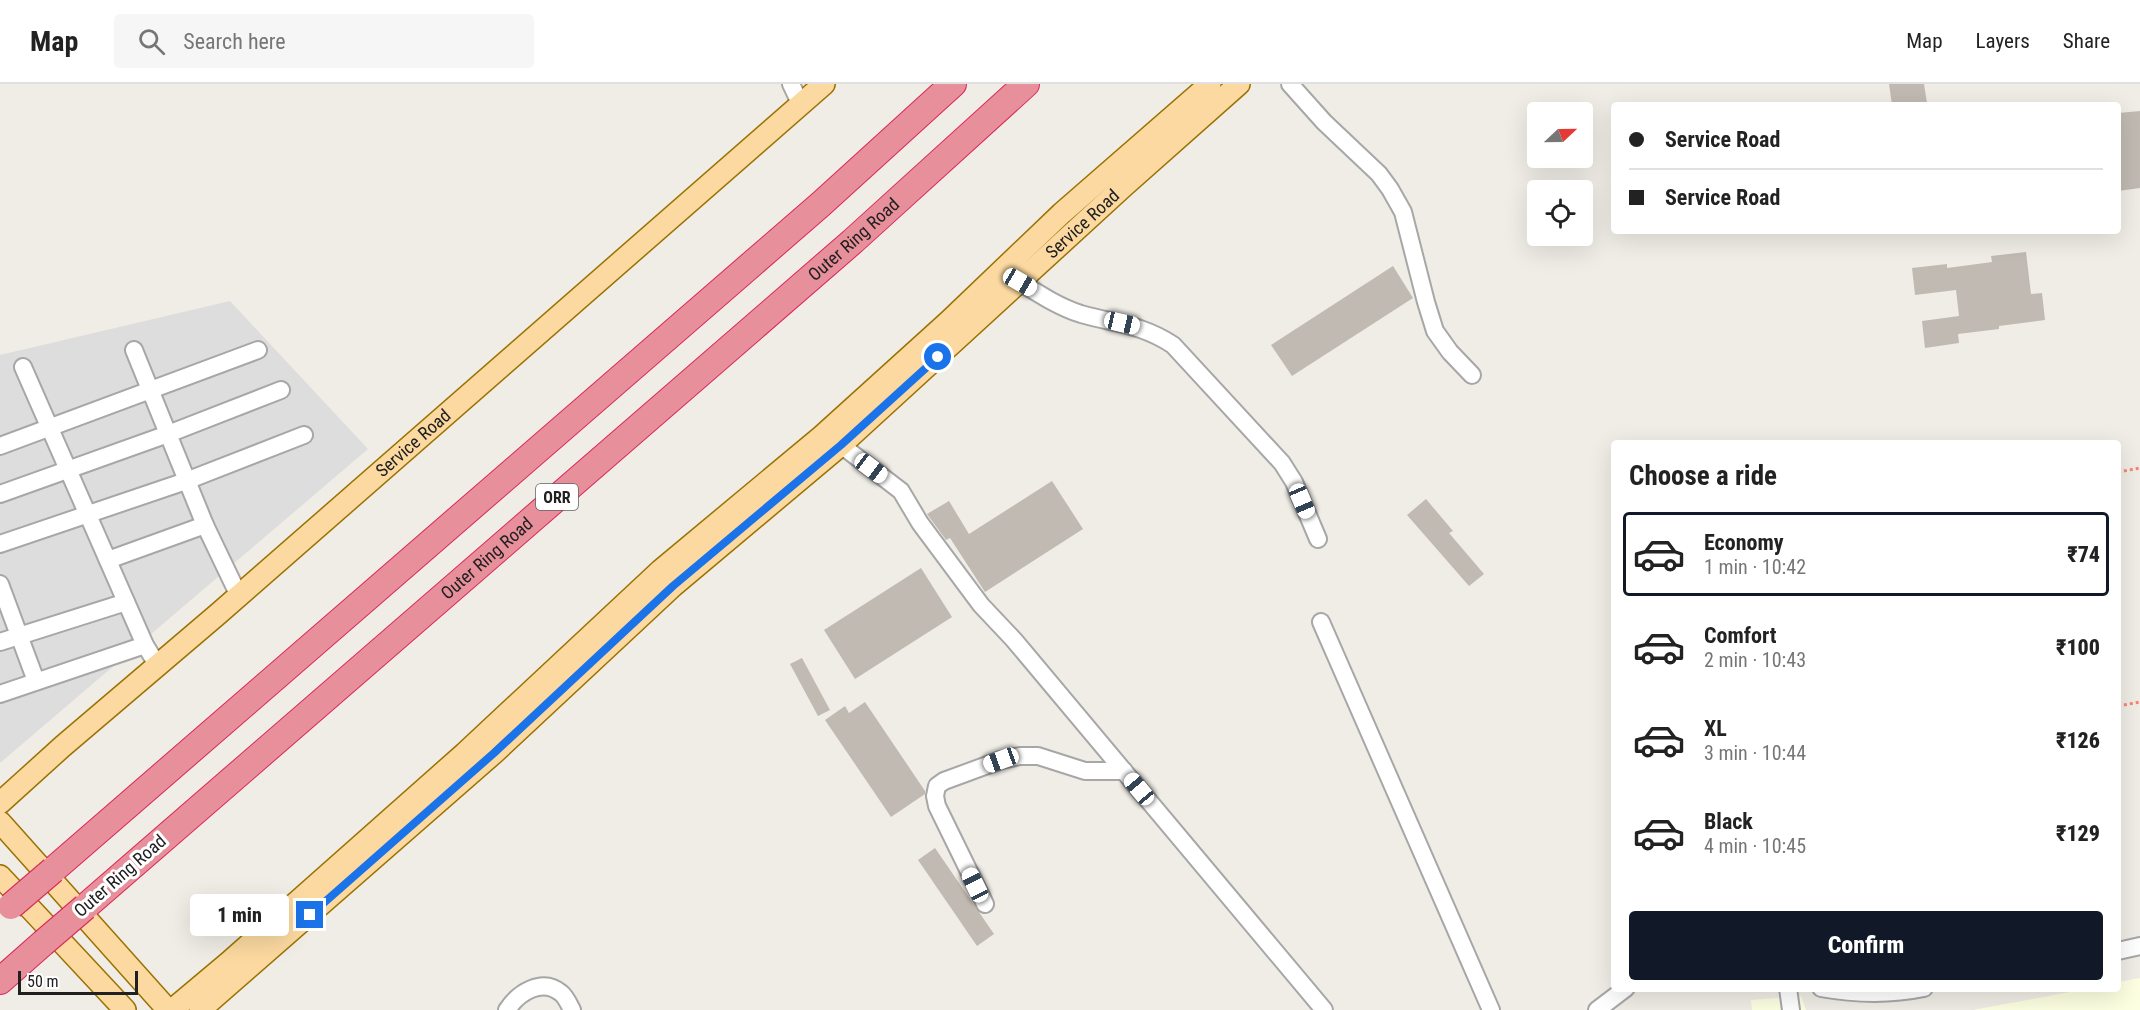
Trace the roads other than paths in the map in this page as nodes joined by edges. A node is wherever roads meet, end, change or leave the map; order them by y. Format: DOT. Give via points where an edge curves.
graph roads {
  1 [pos="791,84"];
  2 [pos="824,84"];
  3 [pos="953,84"];
  4 [pos="1026,84"];
  5 [pos="1210,84"];
  6 [pos="1239,84"];
  7 [pos="1290,84"];
  8 [pos="801,105"];
  9 [pos="1020,282"];
  10 [pos="134,350"];
  11 [pos="258,350"];
  12 [pos="22,367"];
  13 [pos="1472,375"];
  14 [pos="149,390"];
  15 [pos="281,390"];
  16 [pos="50,428"];
  17 [pos="168,434"];
  18 [pos="304,435"];
  19 [pos="841,445"];
  20 [pos="0,446"];
  21 [pos="67,469"];
  22 [pos="186,481"];
  23 [pos="0,494"];
  24 [pos="87,514"];
  25 [pos="205,525"];
  26 [pos="1318,539"];
  27 [pos="0,544"];
  28 [pos="108,560"];
  29 [pos="1,589"];
  30 [pos="239,596"];
  31 [pos="126,602"];
  32 [pos="1321,622"];
  33 [pos="19,635"];
  34 [pos="0,642"];
  35 [pos="145,645"];
  36 [pos="158,666"];
  37 [pos="36,681"];
  38 [pos="0,694"];
  39 [pos="1124,771"];
  40 [pos="0,802"];
  41 [pos="0,822"];
  42 [pos="0,876"];
  43 [pos="985,904"];
  44 [pos="6,911"];
  45 [pos="2140,946"];
  46 [pos="2121,950"];
  47 [pos="0,981"];
  48 [pos="1621,992"];
  49 [pos="1789,992"];
  50 [pos="1861,992"];
  51 [pos="1906,992"];
  52 [pos="125,1010"];
  53 [pos="170,1010"];
  54 [pos="200,1010"];
  55 [pos="507,1010"];
  56 [pos="572,1010"];
  57 [pos="1324,1010"];
  58 [pos="1491,1010"];
  59 [pos="1597,1010"];
  60 [pos="1791,1010"];
  1 -- 8 [label="street"];
  2 -- 8 [label="main road, Service Road"];
  3 -- 44 [label="highway, ORR, bridge" via="812,212"];
  4 -- 47 [label="highway, Outer Ring Road / ORR, bridge" via="853,241"];
  5 -- 53 [label="main road" via="1062,213 822,436 661,570 465,753"];
  6 -- 9 [label="main road, Service Road"];
  7 -- 13 [label="street" via="1390,189 1402,212 1435,332"];
  8 -- 30 [label="main road, Service Road"];
  9 -- 19 [label="main road, Service Road"];
  9 -- 26 [label="street" via="1062,307 1141,328 1173,345 1282,463"];
  10 -- 14 [label="street"];
  11 -- 14 [label="street"];
  12 -- 16 [label="street"];
  14 -- 16 [label="street"];
  14 -- 17 [label="street"];
  15 -- 17 [label="street"];
  16 -- 20 [label="street"];
  16 -- 21 [label="street"];
  17 -- 21 [label="street"];
  17 -- 22 [label="street"];
  18 -- 22 [label="street"];
  19 -- 39 [label="street" via="901,491 920,524 981,605"];
  19 -- 54 [label="main road, Service Road" via="673,586 467,777"];
  21 -- 23 [label="street"];
  21 -- 24 [label="street"];
  22 -- 24 [label="street"];
  22 -- 25 [label="street"];
  24 -- 27 [label="street"];
  24 -- 28 [label="street"];
  25 -- 28 [label="street"];
  25 -- 30 [label="street"];
  28 -- 31 [label="street"];
  29 -- 33 [label="street"];
  30 -- 36 [label="main road, Service Road"];
  31 -- 33 [label="street"];
  31 -- 35 [label="street"];
  32 -- 58 [label="street"];
  33 -- 34 [label="street"];
  33 -- 37 [label="street"];
  35 -- 36 [label="street"];
  35 -- 37 [label="street"];
  36 -- 40 [label="main road, Service Road"];
  37 -- 38 [label="street"];
  39 -- 43 [label="street" via="1085,771 1038,756 1020,756 937,786 937,806"];
  39 -- 57 [label="street"];
  41 -- 53 [label="main road"];
  42 -- 52 [label="main road"];
  45 -- 46 [label="street"];
  48 -- 59 [label="street"];
  49 -- 60 [label="street"];
  50 -- 51 [label="street"];
  55 -- 56 [label="street" via="522,993 549,987 560,992"];
}
